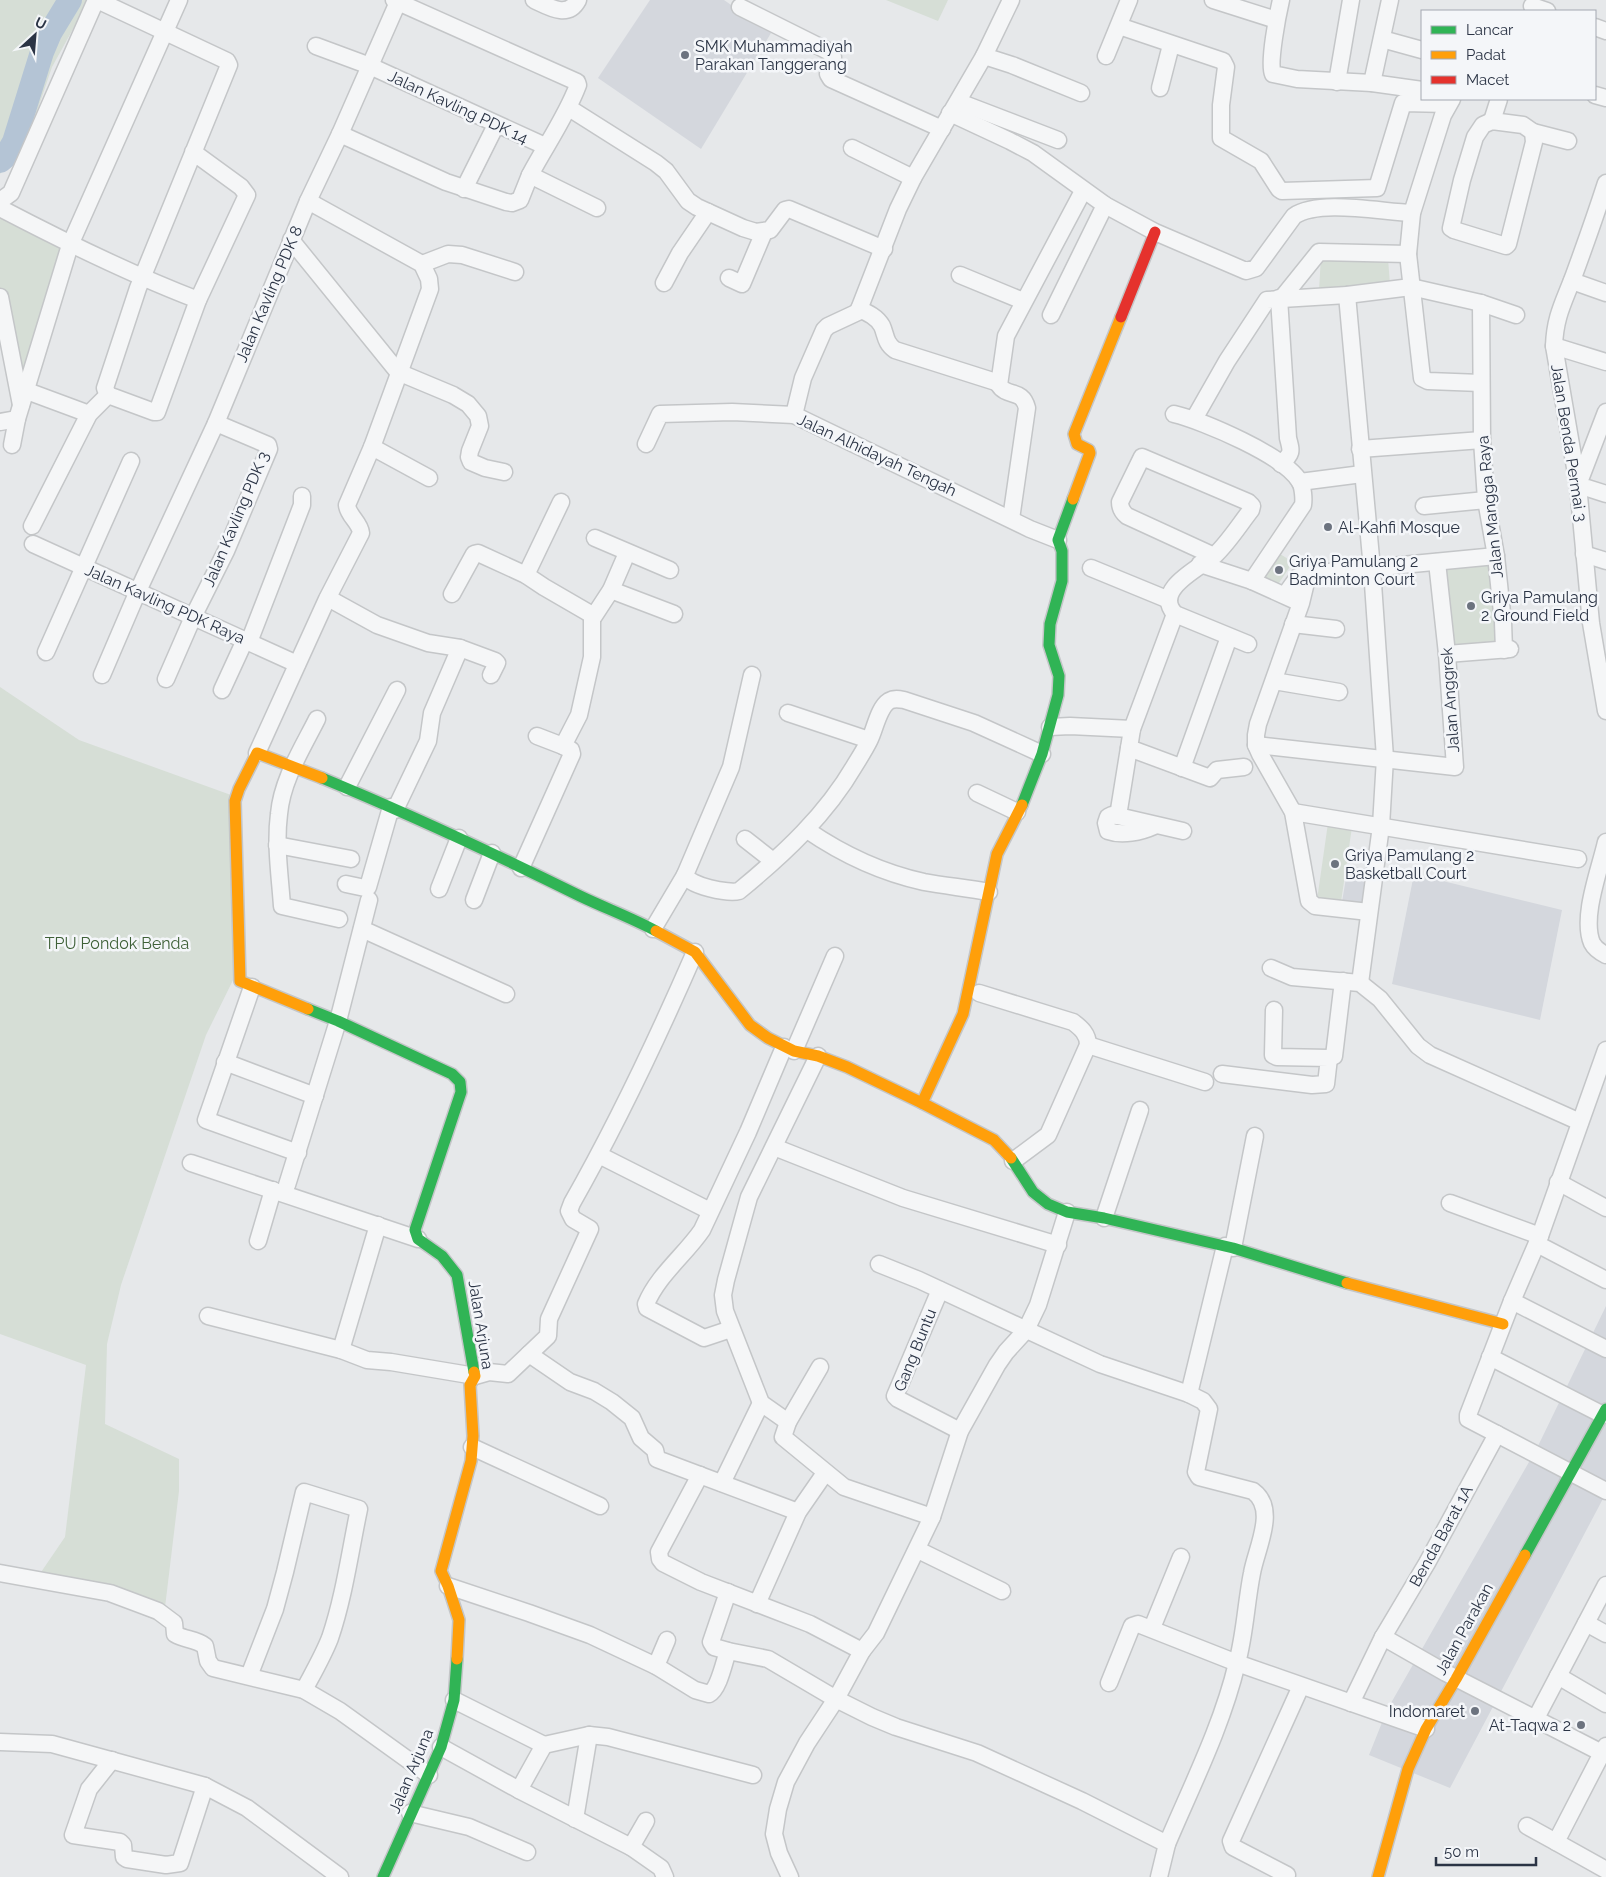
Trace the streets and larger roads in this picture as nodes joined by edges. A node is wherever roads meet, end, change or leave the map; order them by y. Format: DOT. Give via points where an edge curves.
graph roads {
  1 [pos="97,0"];
  2 [pos="179,0"];
  3 [pos="534,0"];
  4 [pos="578,0"];
  5 [pos="1011,0"];
  6 [pos="1129,0"];
  7 [pos="1213,0"];
  8 [pos="1281,0"];
  9 [pos="1352,0"];
  10 [pos="1390,0"];
  11 [pos="396,1"];
  12 [pos="740,6"];
  13 [pos="1276,20"];
  14 [pos="1119,26"];
  15 [pos="165,32"];
  16 [pos="1382,38"];
  17 [pos="1171,44"];
  18 [pos="316,46"];
  19 [pos="1421,50"];
  20 [pos="984,56"];
  21 [pos="1106,56"];
  22 [pos="370,66"];
  23 [pos="1337,82"];
  24 [pos="1372,83"];
  25 [pos="1160,88"];
  26 [pos="1421,90"];
  27 [pos="1081,93"];
  28 [pos="1499,100"];
  29 [pos="1450,102"];
  30 [pos="955,107"];
  31 [pos="569,108"];
  32 [pos="1492,121"];
  33 [pos="496,125"];
  34 [pos="942,128"];
  35 [pos="1532,132"];
  36 [pos="340,134"];
  37 [pos="1058,140"];
  38 [pos="1568,141"];
  39 [pos="545,146"];
  40 [pos="852,148"];
  41 [pos="193,152"];
  42 [pos="530,175"];
  43 [pos="913,178"];
  44 [pos="1606,183"];
  45 [pos="464,189"];
  46 [pos="1083,191"];
  47 [pos="308,201"];
  48 [pos="0,202"];
  49 [pos="1105,205"];
  50 [pos="0,208"];
  51 [pos="597,208"];
  52 [pos="708,212"];
  53 [pos="1412,213"];
  54 [pos="1599,229"];
  55 [pos="764,232"];
  56 [pos="1155,232"];
  57 [pos="291,240"];
  58 [pos="70,245"];
  59 [pos="884,249"];
  60 [pos="1408,254"];
  61 [pos="422,264"];
  62 [pos="515,272"];
  63 [pos="960,276"];
  64 [pos="142,278"];
  65 [pos="729,278"];
  66 [pos="1572,281"];
  67 [pos="664,283"];
  68 [pos="1411,287"];
  69 [pos="1606,293"];
  70 [pos="1347,295"];
  71 [pos="0,297"];
  72 [pos="1281,298"];
  73 [pos="198,300"];
  74 [pos="1023,301"];
  75 [pos="1481,303"];
  76 [pos="859,309"];
  77 [pos="1051,315"];
  78 [pos="1516,315"];
  79 [pos="1554,346"];
  80 [pos="1606,362"];
  81 [pos="398,372"];
  82 [pos="999,382"];
  83 [pos="1481,383"];
  84 [pos="27,391"];
  85 [pos="108,394"];
  86 [pos="19,413"];
  87 [pos="89,414"];
  88 [pos="1174,414"];
  89 [pos="794,415"];
  90 [pos="1194,419"];
  91 [pos="0,422"];
  92 [pos="1604,422"];
  93 [pos="216,423"];
  94 [pos="1482,440"];
  95 [pos="646,444"];
  96 [pos="12,445"];
  97 [pos="372,447"];
  98 [pos="1360,449"];
  99 [pos="131,461"];
  100 [pos="1281,464"];
  101 [pos="504,472"];
  102 [pos="1362,474"];
  103 [pos="428,478"];
  104 [pos="1300,482"];
  105 [pos="1578,485"];
  106 [pos="1606,494"];
  107 [pos="302,496"];
  108 [pos="1486,500"];
  109 [pos="560,502"];
  110 [pos="1424,506"];
  111 [pos="1011,519"];
  112 [pos="32,526"];
  113 [pos="595,538"];
  114 [pos="1058,540"];
  115 [pos="33,544"];
  116 [pos="626,553"];
  117 [pos="1584,554"];
  118 [pos="1214,556"];
  119 [pos="1496,556"];
  120 [pos="1606,561"];
  121 [pos="1437,562"];
  122 [pos="1200,564"];
  123 [pos="84,568"];
  124 [pos="1091,568"];
  125 [pos="1372,569"];
  126 [pos="670,570"];
  127 [pos="1308,574"];
  128 [pos="526,575"];
  129 [pos="1252,581"];
  130 [pos="611,590"];
  131 [pos="138,591"];
  132 [pos="452,594"];
  133 [pos="1285,595"];
  134 [pos="328,598"];
  135 [pos="1300,602"];
  136 [pos="1172,607"];
  137 [pos="674,614"];
  138 [pos="592,616"];
  139 [pos="193,617"];
  140 [pos="1293,624"];
  141 [pos="1598,626"];
  142 [pos="1336,629"];
  143 [pos="1229,636"];
  144 [pos="247,641"];
  145 [pos="1248,644"];
  146 [pos="460,648"];
  147 [pos="46,652"];
  148 [pos="1447,654"];
  149 [pos="297,664"];
  150 [pos="102,675"];
  151 [pos="491,675"];
  152 [pos="752,676"];
  153 [pos="166,679"];
  154 [pos="1274,681"];
  155 [pos="222,690"];
  156 [pos="396,690"];
  157 [pos="1604,691"];
  158 [pos="1339,692"];
  159 [pos="1606,711"];
  160 [pos="788,713"];
  161 [pos="318,719"];
  162 [pos="1050,727"];
  163 [pos="1132,729"];
  164 [pos="537,736"];
  165 [pos="869,740"];
  166 [pos="1256,745"];
  167 [pos="563,746"];
  168 [pos="1129,748"];
  169 [pos="257,754"];
  170 [pos="1042,754"];
  171 [pos="1385,758"];
  172 [pos="293,766"];
  173 [pos="1244,767"];
  174 [pos="1182,768"];
  175 [pos="347,787"];
  176 [pos="977,792"];
  177 [pos="393,808"];
  178 [pos="1017,812"];
  179 [pos="1293,812"];
  180 [pos="1381,826"];
  181 [pos="807,830"];
  182 [pos="1183,831"];
  183 [pos="459,838"];
  184 [pos="745,839"];
  185 [pos="1606,842"];
  186 [pos="277,845"];
  187 [pos="492,853"];
  188 [pos="351,860"];
  189 [pos="1578,860"];
  190 [pos="773,861"];
  191 [pos="521,868"];
  192 [pos="685,875"];
  193 [pos="346,884"];
  194 [pos="1600,888"];
  195 [pos="439,889"];
  196 [pos="989,892"];
  197 [pos="369,900"];
  198 [pos="474,900"];
  199 [pos="1369,912"];
  200 [pos="339,919"];
  201 [pos="362,929"];
  202 [pos="653,929"];
  203 [pos="695,952"];
  204 [pos="835,956"];
  205 [pos="1606,956"];
  206 [pos="1271,968"];
  207 [pos="1343,981"];
  208 [pos="1360,983"];
  209 [pos="246,984"];
  210 [pos="979,993"];
  211 [pos="506,994"];
  212 [pos="1274,1010"];
  213 [pos="338,1021"];
  214 [pos="1088,1045"];
  215 [pos="789,1049"];
  216 [pos="1606,1050"];
  217 [pos="818,1056"];
  218 [pos="1328,1058"];
  219 [pos="225,1062"];
  220 [pos="1222,1074"];
  221 [pos="1205,1082"];
  222 [pos="315,1096"];
  223 [pos="922,1103"];
  224 [pos="1140,1110"];
  225 [pos="1580,1122"];
  226 [pos="1255,1136"];
  227 [pos="774,1147"];
  228 [pos="298,1153"];
  229 [pos="599,1155"];
  230 [pos="1013,1161"];
  231 [pos="191,1163"];
  232 [pos="1558,1182"];
  233 [pos="280,1187"];
  234 [pos="1450,1203"];
  235 [pos="1606,1208"];
  236 [pos="710,1211"];
  237 [pos="1067,1212"];
  238 [pos="1104,1218"];
  239 [pos="378,1225"];
  240 [pos="418,1239"];
  241 [pos="1538,1240"];
  242 [pos="258,1241"];
  243 [pos="1058,1245"];
  244 [pos="1229,1247"];
  245 [pos="878,1264"];
  246 [pos="1606,1280"];
  247 [pos="940,1290"];
  248 [pos="1512,1300"];
  249 [pos="208,1316"];
  250 [pos="1503,1324"];
  251 [pos="732,1329"];
  252 [pos="1026,1330"];
  253 [pos="1606,1349"];
  254 [pos="341,1350"];
  255 [pos="529,1354"];
  256 [pos="1490,1357"];
  257 [pos="820,1367"];
  258 [pos="475,1376"];
  259 [pos="1189,1394"];
  260 [pos="760,1403"];
  261 [pos="1604,1412"];
  262 [pos="788,1422"];
  263 [pos="960,1431"];
  264 [pos="1497,1434"];
  265 [pos="472,1447"];
  266 [pos="825,1473"];
  267 [pos="1571,1473"];
  268 [pos="700,1475"];
  269 [pos="722,1483"];
  270 [pos="1606,1491"];
  271 [pos="600,1506"];
  272 [pos="798,1512"];
  273 [pos="932,1517"];
  274 [pos="918,1550"];
  275 [pos="1181,1557"];
  276 [pos="0,1573"];
  277 [pos="1606,1584"];
  278 [pos="448,1586"];
  279 [pos="728,1592"];
  280 [pos="1002,1592"];
  281 [pos="757,1604"];
  282 [pos="1586,1623"];
  283 [pos="1152,1628"];
  284 [pos="1606,1634"];
  285 [pos="1383,1637"];
  286 [pos="666,1640"];
  287 [pos="728,1651"];
  288 [pos="862,1651"];
  289 [pos="1237,1663"];
  290 [pos="656,1666"];
  291 [pos="249,1676"];
  292 [pos="1558,1676"];
  293 [pos="1456,1679"];
  294 [pos="1109,1683"];
  295 [pos="1301,1686"];
  296 [pos="304,1690"];
  297 [pos="836,1699"];
  298 [pos="454,1700"];
  299 [pos="1351,1704"];
  300 [pos="1606,1704"];
  301 [pos="1536,1718"];
  302 [pos="1426,1729"];
  303 [pos="589,1735"];
  304 [pos="0,1742"];
  305 [pos="544,1745"];
  306 [pos="441,1747"];
  307 [pos="1604,1750"];
  308 [pos="112,1760"];
  309 [pos="754,1774"];
  310 [pos="429,1775"];
  311 [pos="205,1786"];
  312 [pos="519,1790"];
  313 [pos="410,1813"];
  314 [pos="575,1819"];
  315 [pos="646,1821"];
  316 [pos="1527,1826"];
  317 [pos="1556,1842"];
  318 [pos="1167,1844"];
  319 [pos="631,1847"];
  320 [pos="527,1852"];
  321 [pos="1606,1870"];
  322 [pos="1287,1875"];
  323 [pos="340,1877"];
  324 [pos="383,1877"];
  325 [pos="665,1877"];
  326 [pos="790,1877"];
  327 [pos="1159,1877"];
  328 [pos="1378,1877"];
  1 -- 15 [label="street"];
  1 -- 48 [label="street" via="11,193"];
  2 -- 15 [label="street"];
  3 -- 4 [label="street" via="566,11"];
  5 -- 20 [label="street"];
  6 -- 14 [label="street"];
  7 -- 13 [label="street"];
  8 -- 13 [label="street"];
  9 -- 23 [label="street"];
  10 -- 16 [label="street"];
  11 -- 22 [label="street, Jalan Kavling PDK 8"];
  11 -- 31 [label="street" via="577,82"];
  12 -- 34 [label="street" via="830,52 833,57 828,74 831,79"];
  13 -- 23 [label="street" via="1273,74"];
  14 -- 17 [label="street"];
  14 -- 21 [label="street"];
  15 -- 41 [label="street" via="228,63"];
  15 -- 58 [label="street"];
  16 -- 19 [label="street"];
  16 -- 24 [label="street"];
  17 -- 25 [label="street"];
  17 -- 29 [label="street" via="1223,60 1226,67 1221,138 1261,161 1282,192 1377,188 1404,103 1430,105"];
  18 -- 22 [label="street, Jalan Kavling PDK 14"];
  20 -- 27 [label="street"];
  20 -- 30 [label="street"];
  22 -- 33 [label="street, Jalan Kavling PDK 14"];
  22 -- 36 [label="street, Jalan Kavling PDK 8"];
  23 -- 24 [label="street"];
  24 -- 26 [label="street"];
  28 -- 32 [label="street"];
  29 -- 53 [label="street"];
  30 -- 34 [label="street"];
  30 -- 37 [label="street"];
  30 -- 46 [label="street" via="1033,153"];
  31 -- 39 [label="street"];
  31 -- 52 [label="street" via="656,163 688,201"];
  32 -- 35 [label="street" via="1523,125"];
  32 -- 35 [label="street" via="1483,125 1475,136 1451,228 1505,246 1509,244 1534,142"];
  33 -- 39 [label="street, Jalan Kavling PDK 14"];
  33 -- 45 [label="street"];
  34 -- 43 [label="street"];
  35 -- 38 [label="street"];
  36 -- 45 [label="street"];
  36 -- 47 [label="street, Jalan Kavling PDK 8"];
  39 -- 42 [label="street"];
  40 -- 43 [label="street"];
  41 -- 64 [label="street"];
  41 -- 73 [label="street" via="241,187 247,195"];
  42 -- 45 [label="street" via="522,197 516,202"];
  42 -- 51 [label="street"];
  43 -- 59 [label="street"];
  44 -- 54 [label="street, Jalan Benda Permai 3"];
  46 -- 49 [label="street"];
  46 -- 74 [label="street"];
  47 -- 57 [label="street, Jalan Kavling PDK 8"];
  47 -- 61 [label="street"];
  49 -- 56 [label="street"];
  49 -- 77 [label="street"];
  50 -- 58 [label="street"];
  52 -- 55 [label="street" via="743,228"];
  52 -- 67 [label="street"];
  53 -- 56 [label="street" via="1324,207 1301,211 1256,268 1250,271"];
  53 -- 60 [label="street"];
  54 -- 66 [label="street, Jalan Benda Permai 3"];
  55 -- 59 [label="street" via="770,230 789,209"];
  55 -- 65 [label="street" via="742,284"];
  56 -- 114 [label="street" via="1074,434 1077,444 1089,450 1090,454"];
  57 -- 81 [label="street"];
  57 -- 93 [label="street, Jalan Kavling PDK 8"];
  58 -- 64 [label="street"];
  58 -- 84 [label="street"];
  59 -- 76 [label="street"];
  60 -- 68 [label="street"];
  60 -- 72 [label="street" via="1319,252"];
  61 -- 62 [label="street" via="448,254 462,255"];
  61 -- 81 [label="street" via="429,279 429,295"];
  63 -- 74 [label="street"];
  64 -- 73 [label="street"];
  64 -- 85 [label="street" via="106,388"];
  66 -- 69 [label="street"];
  66 -- 79 [label="street, Jalan Benda Permai 3" via="1558,314"];
  68 -- 70 [label="street"];
  68 -- 75 [label="street"];
  68 -- 83 [label="street" via="1422,378"];
  70 -- 72 [label="street"];
  70 -- 98 [label="street"];
  71 -- 86 [label="street"];
  72 -- 90 [label="street" via="1265,302"];
  72 -- 100 [label="street" via="1291,450"];
  73 -- 85 [label="street" via="157,412"];
  74 -- 82 [label="street" via="1006,336"];
  75 -- 78 [label="street"];
  75 -- 83 [label="street, Jalan Mangga Raya"];
  76 -- 82 [label="street" via="879,322 887,343 895,350"];
  76 -- 89 [label="street" via="856,314 824,330 803,378"];
  79 -- 80 [label="street"];
  79 -- 105 [label="street, Jalan Benda Permai 3"];
  81 -- 97 [label="street"];
  81 -- 101 [label="street" via="468,404 478,416 480,426 470,451 471,462"];
  82 -- 111 [label="street" via="1003,390 1025,400 1027,408"];
  83 -- 94 [label="street, Jalan Mangga Raya"];
  84 -- 86 [label="street"];
  84 -- 87 [label="street"];
  85 -- 87 [label="street"];
  86 -- 91 [label="street"];
  86 -- 96 [label="street"];
  87 -- 112 [label="street"];
  88 -- 90 [label="street"];
  89 -- 95 [label="street, Jalan Alhidayah Tengah" via="732,412 661,414"];
  89 -- 111 [label="street, Jalan Alhidayah Tengah"];
  90 -- 100 [label="street" via="1260,450"];
  92 -- 105 [label="street"];
  93 -- 131 [label="street, Jalan Kavling PDK 8"];
  93 -- 139 [label="street, Jalan Kavling PDK 3" via="268,445 269,449"];
  94 -- 98 [label="street"];
  94 -- 108 [label="street, Jalan Mangga Raya"];
  97 -- 103 [label="street"];
  97 -- 134 [label="street" via="347,505 361,533"];
  98 -- 102 [label="street"];
  99 -- 123 [label="street"];
  100 -- 104 [label="street"];
  102 -- 104 [label="street"];
  102 -- 125 [label="street"];
  104 -- 129 [label="street" via="1303,500 1300,509"];
  105 -- 106 [label="street"];
  105 -- 117 [label="street, Jalan Benda Permai 3"];
  107 -- 144 [label="street" via="302,505"];
  108 -- 110 [label="street"];
  108 -- 119 [label="street, Jalan Mangga Raya"];
  109 -- 128 [label="street"];
  111 -- 114 [label="street, Jalan Alhidayah Tengah"];
  113 -- 116 [label="street"];
  114 -- 162 [label="street" via="1062,551 1062,581 1050,624 1049,645 1058,676 1058,695"];
  115 -- 123 [label="street, Jalan Kavling PDK Raya"];
  116 -- 126 [label="street"];
  116 -- 130 [label="street"];
  117 -- 120 [label="street"];
  117 -- 141 [label="street, Jalan Benda Permai 3"];
  118 -- 118 [label="street" via="1252,506 1142,457 1120,502 1123,512"];
  118 -- 122 [label="street"];
  119 -- 121 [label="street"];
  119 -- 148 [label="street, Jalan Mangga Raya" via="1507,649"];
  121 -- 125 [label="street"];
  121 -- 148 [label="street, Jalan Anggrek"];
  122 -- 129 [label="street"];
  122 -- 136 [label="street" via="1185,575"];
  123 -- 131 [label="street, Jalan Kavling PDK Raya"];
  123 -- 147 [label="street"];
  124 -- 136 [label="street"];
  125 -- 127 [label="street"];
  125 -- 171 [label="street"];
  127 -- 133 [label="street" via="1298,577"];
  127 -- 135 [label="street"];
  128 -- 132 [label="street" via="476,553"];
  128 -- 138 [label="street"];
  129 -- 133 [label="street"];
  130 -- 137 [label="street"];
  130 -- 138 [label="street"];
  131 -- 139 [label="street, Jalan Kavling PDK Raya"];
  131 -- 150 [label="street, Jalan Kavling PDK 8"];
  133 -- 135 [label="street"];
  134 -- 146 [label="street" via="377,625 428,643"];
  134 -- 149 [label="street"];
  135 -- 140 [label="street"];
  136 -- 143 [label="street"];
  136 -- 163 [label="street"];
  138 -- 167 [label="street" via="592,657 579,715"];
  139 -- 144 [label="street, Jalan Kavling PDK Raya"];
  139 -- 153 [label="street"];
  140 -- 142 [label="street"];
  140 -- 154 [label="street"];
  141 -- 157 [label="street, Jalan Benda Permai 3"];
  143 -- 145 [label="street"];
  143 -- 174 [label="street"];
  144 -- 149 [label="street, Jalan Kavling PDK Raya"];
  144 -- 155 [label="street"];
  146 -- 151 [label="street" via="496,661"];
  146 -- 177 [label="street" via="432,713 428,740"];
  148 -- 171 [label="street, Jalan Anggrek" via="1455,767"];
  149 -- 169 [label="street"];
  152 -- 192 [label="street" via="731,767"];
  154 -- 158 [label="street"];
  154 -- 166 [label="street" via="1258,724"];
  156 -- 175 [label="street"];
  157 -- 159 [label="street, Jalan Benda Permai 3"];
  160 -- 165 [label="street"];
  161 -- 172 [label="street"];
  162 -- 163 [label="street"];
  162 -- 170 [label="street"];
  163 -- 168 [label="street"];
  164 -- 167 [label="street"];
  165 -- 170 [label="street" via="885,705 898,698 974,723"];
  165 -- 181 [label="street" via="836,795"];
  166 -- 171 [label="street"];
  166 -- 179 [label="street"];
  167 -- 191 [label="street" via="572,751 571,756"];
  168 -- 174 [label="street"];
  168 -- 182 [label="street" via="1118,816 1108,817 1108,832 1136,832 1154,826"];
  169 -- 172 [label="street"];
  169 -- 209 [label="street" via="235,801 240,979"];
  170 -- 178 [label="street"];
  171 -- 180 [label="street"];
  172 -- 175 [label="street"];
  172 -- 186 [label="street" via="279,813"];
  173 -- 174 [label="street" via="1217,770 1210,778"];
  175 -- 177 [label="street"];
  176 -- 178 [label="street"];
  177 -- 183 [label="street"];
  177 -- 193 [label="street" via="368,887"];
  178 -- 196 [label="street" via="997,854"];
  179 -- 180 [label="street"];
  179 -- 199 [label="street" via="1311,904"];
  180 -- 189 [label="street"];
  180 -- 199 [label="street"];
  181 -- 190 [label="street"];
  181 -- 196 [label="street" via="824,842 891,872 923,882"];
  183 -- 187 [label="street"];
  183 -- 195 [label="street"];
  184 -- 190 [label="street"];
  185 -- 194 [label="street" via="1600,863"];
  186 -- 188 [label="street"];
  186 -- 200 [label="street" via="282,906"];
  187 -- 191 [label="street"];
  187 -- 198 [label="street"];
  190 -- 192 [label="street" via="737,892 715,890 688,880"];
  191 -- 202 [label="street"];
  192 -- 202 [label="street"];
  194 -- 205 [label="street" via="1590,913 1590,933 1592,943"];
  196 -- 223 [label="street" via="963,1014"];
  197 -- 201 [label="street"];
  199 -- 208 [label="street"];
  201 -- 211 [label="street"];
  201 -- 213 [label="street"];
  202 -- 203 [label="street"];
  203 -- 215 [label="street" via="750,1024"];
  203 -- 229 [label="street"];
  204 -- 215 [label="street"];
  206 -- 207 [label="street" via="1292,977"];
  207 -- 208 [label="street"];
  207 -- 218 [label="street" via="1334,1056"];
  208 -- 225 [label="street" via="1380,999 1418,1046 1430,1055"];
  209 -- 213 [label="street"];
  209 -- 219 [label="street"];
  210 -- 214 [label="street" via="1073,1022 1082,1029"];
  212 -- 218 [label="street" via="1274,1056"];
  213 -- 222 [label="street"];
  213 -- 240 [label="street" via="452,1074 460,1082 461,1092 415,1230"];
  214 -- 221 [label="street"];
  214 -- 230 [label="street" via="1048,1135"];
  215 -- 217 [label="street"];
  215 -- 236 [label="street"];
  216 -- 225 [label="street"];
  217 -- 223 [label="street"];
  217 -- 227 [label="street"];
  218 -- 220 [label="street" via="1327,1082 1324,1085"];
  219 -- 222 [label="street"];
  219 -- 228 [label="street" via="206,1120"];
  222 -- 228 [label="street"];
  223 -- 230 [label="street" via="994,1140"];
  224 -- 238 [label="street"];
  225 -- 232 [label="street"];
  226 -- 244 [label="street"];
  227 -- 243 [label="street" via="903,1198"];
  227 -- 251 [label="street" via="749,1197 726,1280 724,1303"];
  228 -- 233 [label="street"];
  229 -- 236 [label="street"];
  229 -- 255 [label="street" via="569,1211 573,1219 590,1229 549,1319 548,1336"];
  230 -- 237 [label="street" via="1037,1196"];
  231 -- 233 [label="street"];
  232 -- 235 [label="street"];
  232 -- 241 [label="street"];
  233 -- 239 [label="street"];
  233 -- 242 [label="street"];
  234 -- 241 [label="street"];
  236 -- 251 [label="street" via="698,1236 669,1269 646,1306 705,1339"];
  237 -- 238 [label="street"];
  237 -- 243 [label="street"];
  238 -- 244 [label="street"];
  239 -- 240 [label="street"];
  239 -- 254 [label="street"];
  240 -- 258 [label="street, Jalan Arjuna" via="442,1256 457,1275"];
  241 -- 246 [label="street"];
  241 -- 248 [label="street"];
  243 -- 252 [label="street"];
  244 -- 250 [label="street" via="1351,1284"];
  244 -- 259 [label="street"];
  245 -- 247 [label="street, Gang Buntu"];
  247 -- 252 [label="street, Gang Buntu"];
  247 -- 263 [label="street, Gang Buntu" via="895,1396"];
  248 -- 250 [label="street"];
  248 -- 253 [label="street"];
  249 -- 254 [label="street"];
  250 -- 256 [label="street"];
  251 -- 260 [label="street"];
  252 -- 259 [label="street, Gang Buntu" via="1100,1364"];
  252 -- 263 [label="street" via="1006,1352"];
  254 -- 258 [label="street" via="367,1360"];
  255 -- 258 [label="street" via="508,1374 489,1372"];
  255 -- 268 [label="street" via="570,1382 612,1402 632,1418 641,1438 655,1450 657,1459"];
  256 -- 261 [label="street"];
  256 -- 264 [label="street" via="1468,1418"];
  257 -- 262 [label="street"];
  258 -- 265 [label="street, Jalan Arjuna" via="470,1384"];
  259 -- 289 [label="street, Gang Buntu" via="1203,1401 1209,1409 1196,1472 1198,1477 1254,1491 1265,1508"];
  260 -- 262 [label="street"];
  260 -- 269 [label="street"];
  261 -- 267 [label="street, Jalan Parakan"];
  262 -- 266 [label="street" via="783,1437"];
  263 -- 273 [label="street"];
  264 -- 267 [label="street"];
  264 -- 285 [label="street, Benda Barat 1A" via="1427,1564"];
  265 -- 271 [label="street"];
  265 -- 278 [label="street, Jalan Arjuna" via="441,1571"];
  266 -- 272 [label="street"];
  266 -- 273 [label="street" via="844,1487"];
  267 -- 270 [label="street"];
  267 -- 293 [label="street, Jalan Parakan"];
  268 -- 269 [label="street"];
  268 -- 279 [label="street" via="659,1552 660,1559 700,1582"];
  269 -- 272 [label="street"];
  272 -- 281 [label="street"];
  273 -- 274 [label="street"];
  274 -- 280 [label="street"];
  274 -- 288 [label="street" via="876,1633"];
  275 -- 283 [label="street"];
  276 -- 291 [label="street" via="110,1593 158,1611 174,1623 175,1634 205,1646 213,1668"];
  277 -- 282 [label="street"];
  278 -- 290 [label="street" via="590,1635"];
  278 -- 298 [label="street, Jalan Arjuna" via="459,1620"];
  279 -- 281 [label="street"];
  279 -- 287 [label="street" via="711,1642 714,1647"];
  281 -- 288 [label="street" via="810,1624"];
  282 -- 284 [label="street"];
  282 -- 292 [label="street"];
  283 -- 289 [label="street"];
  283 -- 294 [label="street" via="1138,1624 1132,1626"];
  285 -- 293 [label="street"];
  285 -- 299 [label="street, Benda Barat 1A"];
  286 -- 290 [label="street"];
  287 -- 290 [label="street" via="714,1691 709,1694 695,1690"];
  287 -- 297 [label="street" via="768,1659"];
  288 -- 297 [label="street"];
  289 -- 295 [label="street"];
  289 -- 318 [label="street" via="1220,1716"];
  291 -- 296 [label="street"];
  291 -- 296 [label="street" via="275,1609 304,1492 359,1509 333,1627"];
  292 -- 300 [label="street"];
  292 -- 301 [label="street"];
  293 -- 301 [label="street"];
  293 -- 302 [label="street, Jalan Parakan"];
  295 -- 299 [label="street"];
  295 -- 322 [label="street" via="1230,1841 1233,1847"];
  296 -- 310 [label="street" via="340,1711"];
  297 -- 318 [label="street" via="884,1722 986,1757"];
  297 -- 326 [label="street" via="786,1782 778,1809 775,1842"];
  298 -- 305 [label="street"];
  298 -- 306 [label="street, Jalan Arjuna"];
  299 -- 302 [label="street"];
  301 -- 307 [label="street"];
  302 -- 328 [label="street, Jalan Parakan" via="1408,1769"];
  303 -- 305 [label="street"];
  303 -- 309 [label="street"];
  303 -- 314 [label="street"];
  304 -- 308 [label="street" via="52,1744"];
  305 -- 312 [label="street"];
  306 -- 310 [label="street, Jalan Arjuna"];
  306 -- 312 [label="street"];
  307 -- 317 [label="street"];
  308 -- 311 [label="street"];
  308 -- 311 [label="street" via="89,1789 73,1835 120,1842 127,1859 166,1865 180,1863"];
  310 -- 313 [label="street, Jalan Arjuna"];
  311 -- 323 [label="street" via="247,1808"];
  312 -- 314 [label="street"];
  313 -- 320 [label="street" via="469,1827"];
  313 -- 324 [label="street, Jalan Arjuna"];
  314 -- 319 [label="street"];
  315 -- 319 [label="street"];
  316 -- 317 [label="street"];
  317 -- 321 [label="street"];
  318 -- 327 [label="street"];
  319 -- 325 [label="street" via="661,1868"];
}
